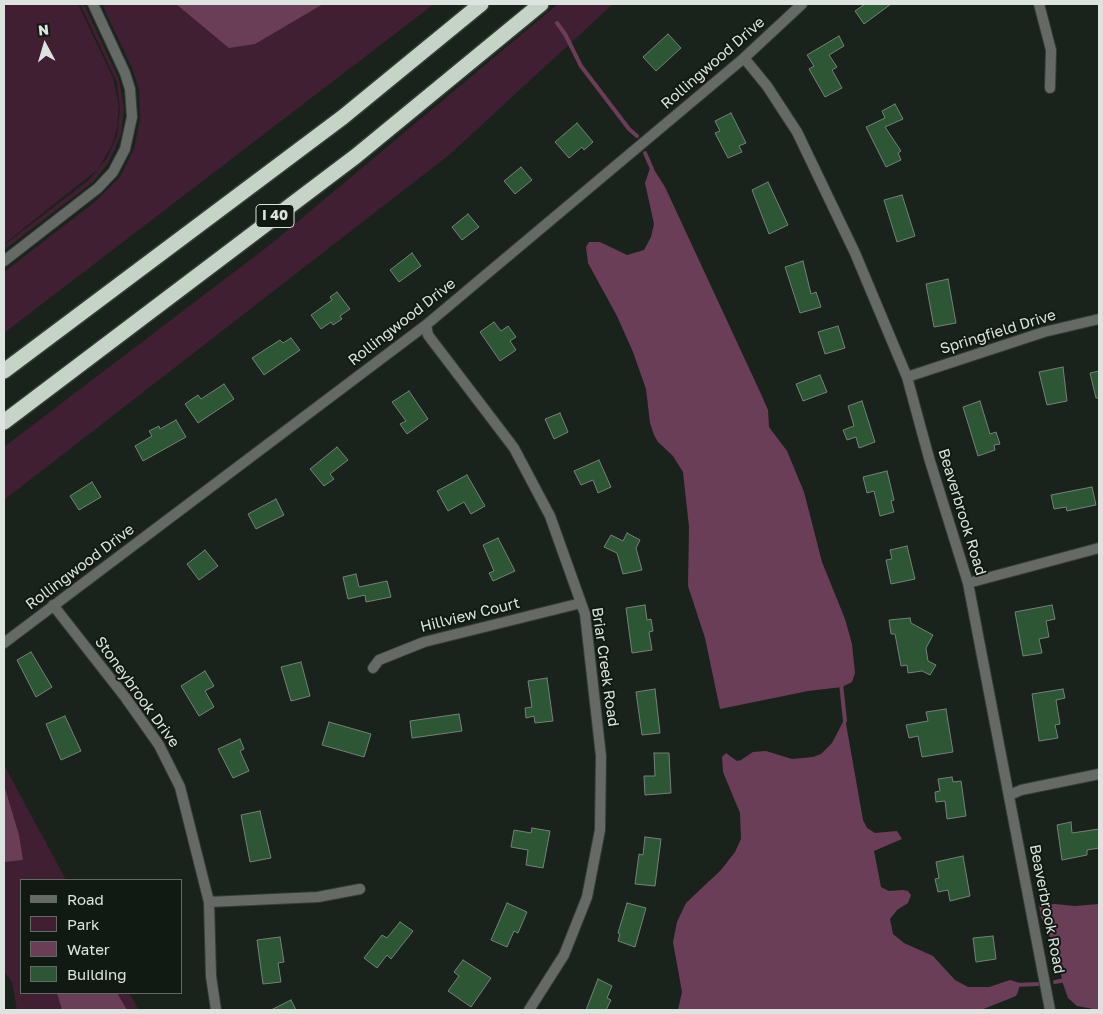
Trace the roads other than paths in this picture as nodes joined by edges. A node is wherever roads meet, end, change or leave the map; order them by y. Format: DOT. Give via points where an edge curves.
graph roads {
  1 [pos="93,4"];
  2 [pos="481,4"];
  3 [pos="541,4"];
  4 [pos="802,4"];
  5 [pos="1039,4"];
  6 [pos="744,58"];
  7 [pos="1050,88"];
  8 [pos="4,261"];
  9 [pos="1099,319"];
  10 [pos="426,326"];
  11 [pos="4,371"];
  12 [pos="907,377"];
  13 [pos="4,422"];
  14 [pos="1099,548"];
  15 [pos="968,583"];
  16 [pos="581,603"];
  17 [pos="53,605"];
  18 [pos="4,643"];
  19 [pos="373,668"];
  20 [pos="1099,774"];
  21 [pos="1010,795"];
  22 [pos="360,888"];
  23 [pos="208,902"];
  24 [pos="216,1010"];
  25 [pos="529,1010"];
  26 [pos="1050,1010"];
  1 -- 8 [label="street" via="130,89 132,117 125,149 113,172 98,188"];
  2 -- 11 [label="highway, I 40" via="343,117"];
  3 -- 13 [label="highway, I 40" via="356,156"];
  4 -- 6 [label="street, Rollingwood Drive"];
  5 -- 7 [label="street" via="1051,50"];
  6 -- 10 [label="street, Rollingwood Drive"];
  6 -- 12 [label="street, Beaverbrook Road" via="797,132 855,253"];
  9 -- 12 [label="street, Springfield Drive" via="1044,332"];
  10 -- 16 [label="street, Briar Creek Road" via="428,335 514,448 550,516"];
  10 -- 17 [label="street, Rollingwood Drive"];
  12 -- 15 [label="street, Beaverbrook Road"];
  14 -- 15 [label="street"];
  15 -- 21 [label="street, Beaverbrook Road"];
  16 -- 19 [label="street, Hillview Court" via="424,642 379,660"];
  16 -- 25 [label="street, Briar Creek Road" via="585,614 601,756 600,830 584,905 564,955"];
  17 -- 18 [label="street, Rollingwood Drive"];
  17 -- 23 [label="street, Stoneybrook Drive" via="125,697 172,768 190,817"];
  20 -- 21 [label="street"];
  21 -- 26 [label="street, Beaverbrook Road"];
  22 -- 23 [label="street" via="318,897"];
  23 -- 24 [label="street, Stoneybrook Drive"];
}
